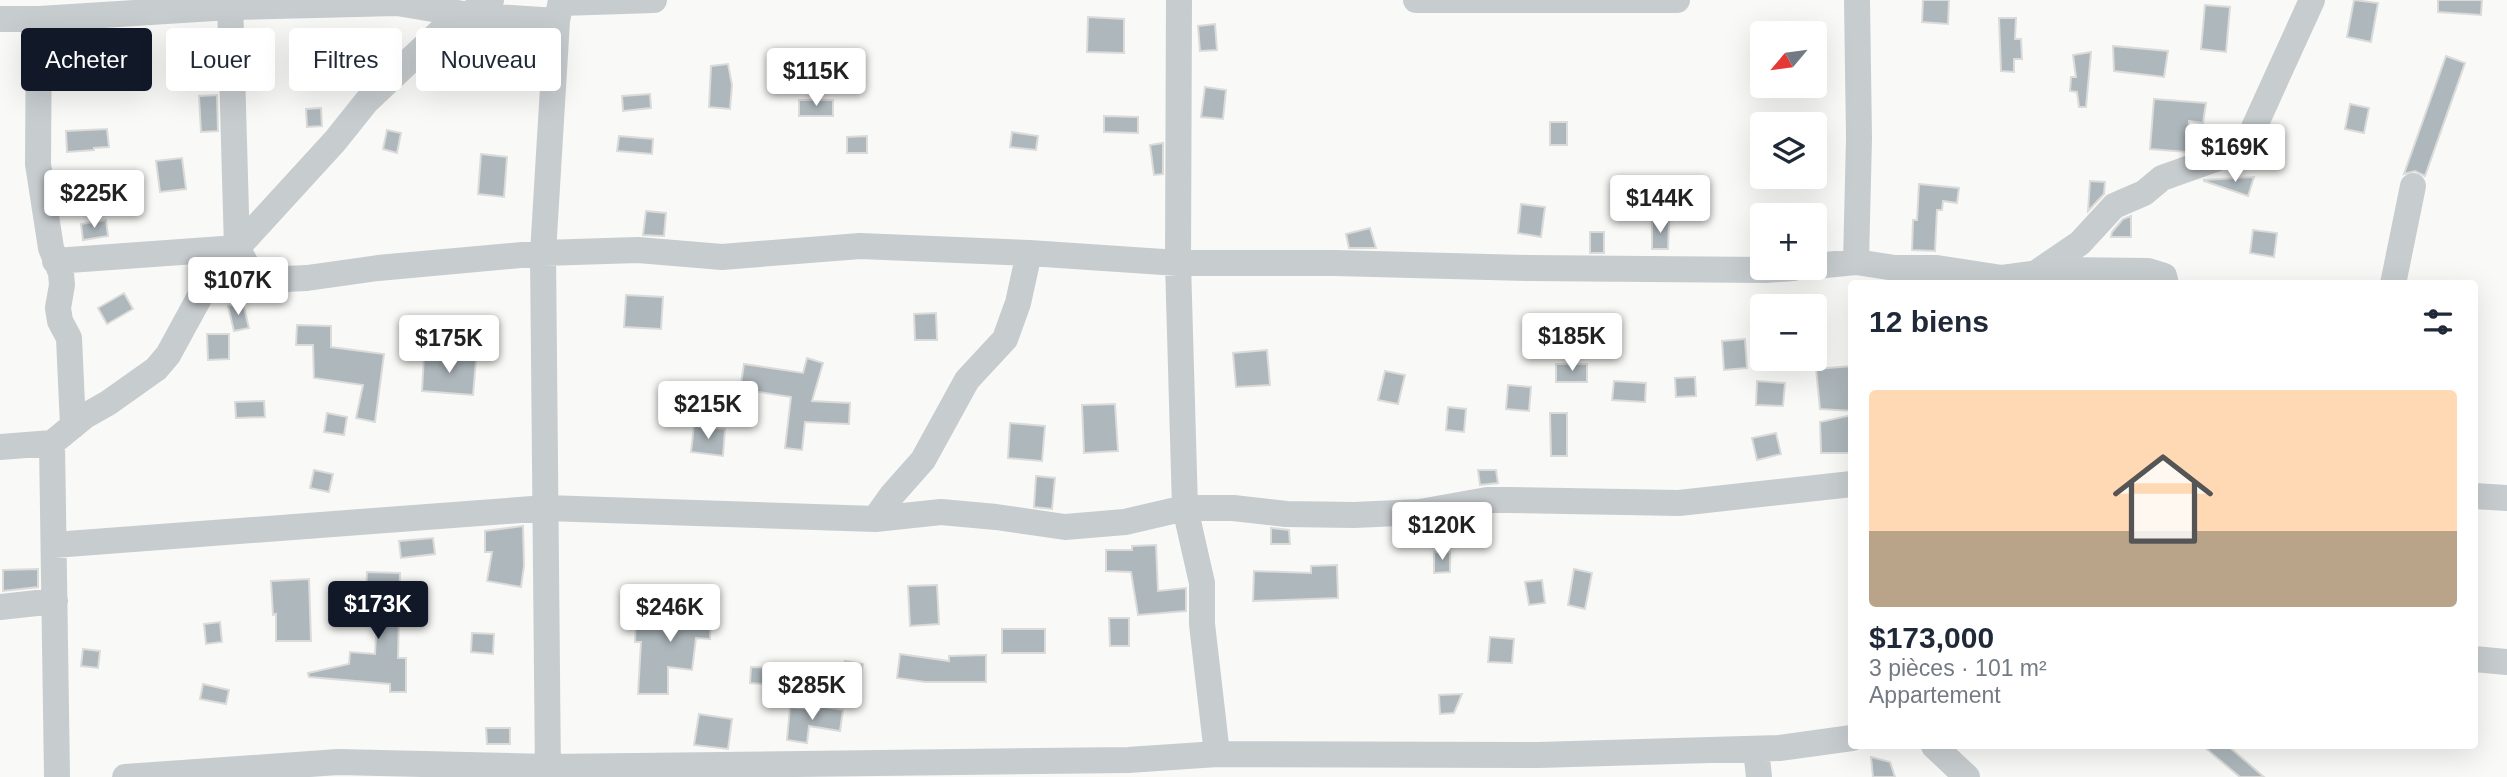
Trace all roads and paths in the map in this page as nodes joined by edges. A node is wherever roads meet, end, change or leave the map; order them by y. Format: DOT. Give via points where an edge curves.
graph roads {
  1 [pos="491,0"];
  2 [pos="654,0"];
  3 [pos="1179,0"];
  4 [pos="1416,0"];
  5 [pos="1677,0"];
  6 [pos="1857,0"];
  7 [pos="2312,0"];
  8 [pos="230,3"];
  9 [pos="560,8"];
  10 [pos="469,15"];
  11 [pos="0,19"];
  12 [pos="39,19"];
  13 [pos="2413,187"];
  14 [pos="543,253"];
  15 [pos="1029,253"];
  16 [pos="237,260"];
  17 [pos="55,261"];
  18 [pos="1856,262"];
  19 [pos="1178,264"];
  20 [pos="1827,265"];
  21 [pos="1750,270"];
  22 [pos="2036,273"];
  23 [pos="2165,280"];
  24 [pos="2394,280"];
  25 [pos="73,426"];
  26 [pos="52,443"];
  27 [pos="0,447"];
  28 [pos="1848,484"];
  29 [pos="2478,496"];
  30 [pos="2507,498"];
  31 [pos="1185,508"];
  32 [pos="546,509"];
  33 [pos="875,519"];
  34 [pos="54,545"];
  35 [pos="55,601"];
  36 [pos="0,607"];
  37 [pos="2478,659"];
  38 [pos="2507,662"];
  39 [pos="1848,739"];
  40 [pos="1756,749"];
  41 [pos="1937,749"];
  42 [pos="1217,754"];
  43 [pos="1364,765"];
  44 [pos="1291,766"];
  45 [pos="1538,766"];
  46 [pos="1128,768"];
  47 [pos="548,772"];
  48 [pos="57,777"];
  49 [pos="125,777"];
  50 [pos="1759,777"];
  51 [pos="1968,777"];
  1 -- 10 [label="street"];
  2 -- 9 [label="street"];
  3 -- 19 [label="street"];
  4 -- 5 [label="street"];
  6 -- 18 [label="street"];
  7 -- 22 [label="street" via="2247,143 2235,152 2162,178 2144,193 2114,206 2080,243"];
  8 -- 10 [label="street" via="397,3"];
  8 -- 12 [label="street"];
  8 -- 16 [label="street"];
  9 -- 10 [label="street"];
  9 -- 14 [label="street"];
  10 -- 16 [label="street" via="429,41 367,101"];
  11 -- 12 [label="street"];
  12 -- 17 [label="street" via="38,164"];
  13 -- 24 [label="street"];
  14 -- 15 [label="street" via="638,250 722,257 860,246"];
  14 -- 16 [label="street" via="264,280"];
  14 -- 32 [label="street"];
  15 -- 19 [label="street"];
  15 -- 33 [label="street" via="1006,339 967,380 923,460"];
  16 -- 17 [label="street"];
  16 -- 25 [label="street" via="204,289 156,369"];
  17 -- 25 [label="street" via="61,273 60,321 69,338"];
  18 -- 20 [label="street"];
  18 -- 22 [label="street" via="2002,278"];
  19 -- 21 [label="street"];
  19 -- 31 [label="street"];
  22 -- 23 [label="street" via="2148,271"];
  25 -- 26 [label="street"];
  26 -- 27 [label="street"];
  26 -- 34 [label="street"];
  28 -- 31 [label="street" via="1679,503 1487,500 1420,512 1354,515"];
  29 -- 30 [label="street"];
  31 -- 33 [label="street" via="1125,522 1065,527 941,512"];
  31 -- 42 [label="street" via="1202,583 1202,624"];
  32 -- 33 [label="street"];
  32 -- 34 [label="street"];
  32 -- 47 [label="street"];
  34 -- 35 [label="street"];
  35 -- 36 [label="street"];
  35 -- 48 [label="street"];
  37 -- 38 [label="street"];
  39 -- 40 [label="street"];
  40 -- 45 [label="street"];
  40 -- 50 [label="street"];
  41 -- 51 [label="street"];
  42 -- 44 [label="street"];
  42 -- 46 [label="street"];
  43 -- 44 [label="street"];
  43 -- 45 [label="street"];
  46 -- 47 [label="street"];
  47 -- 49 [label="street" via="338,762"];
}
